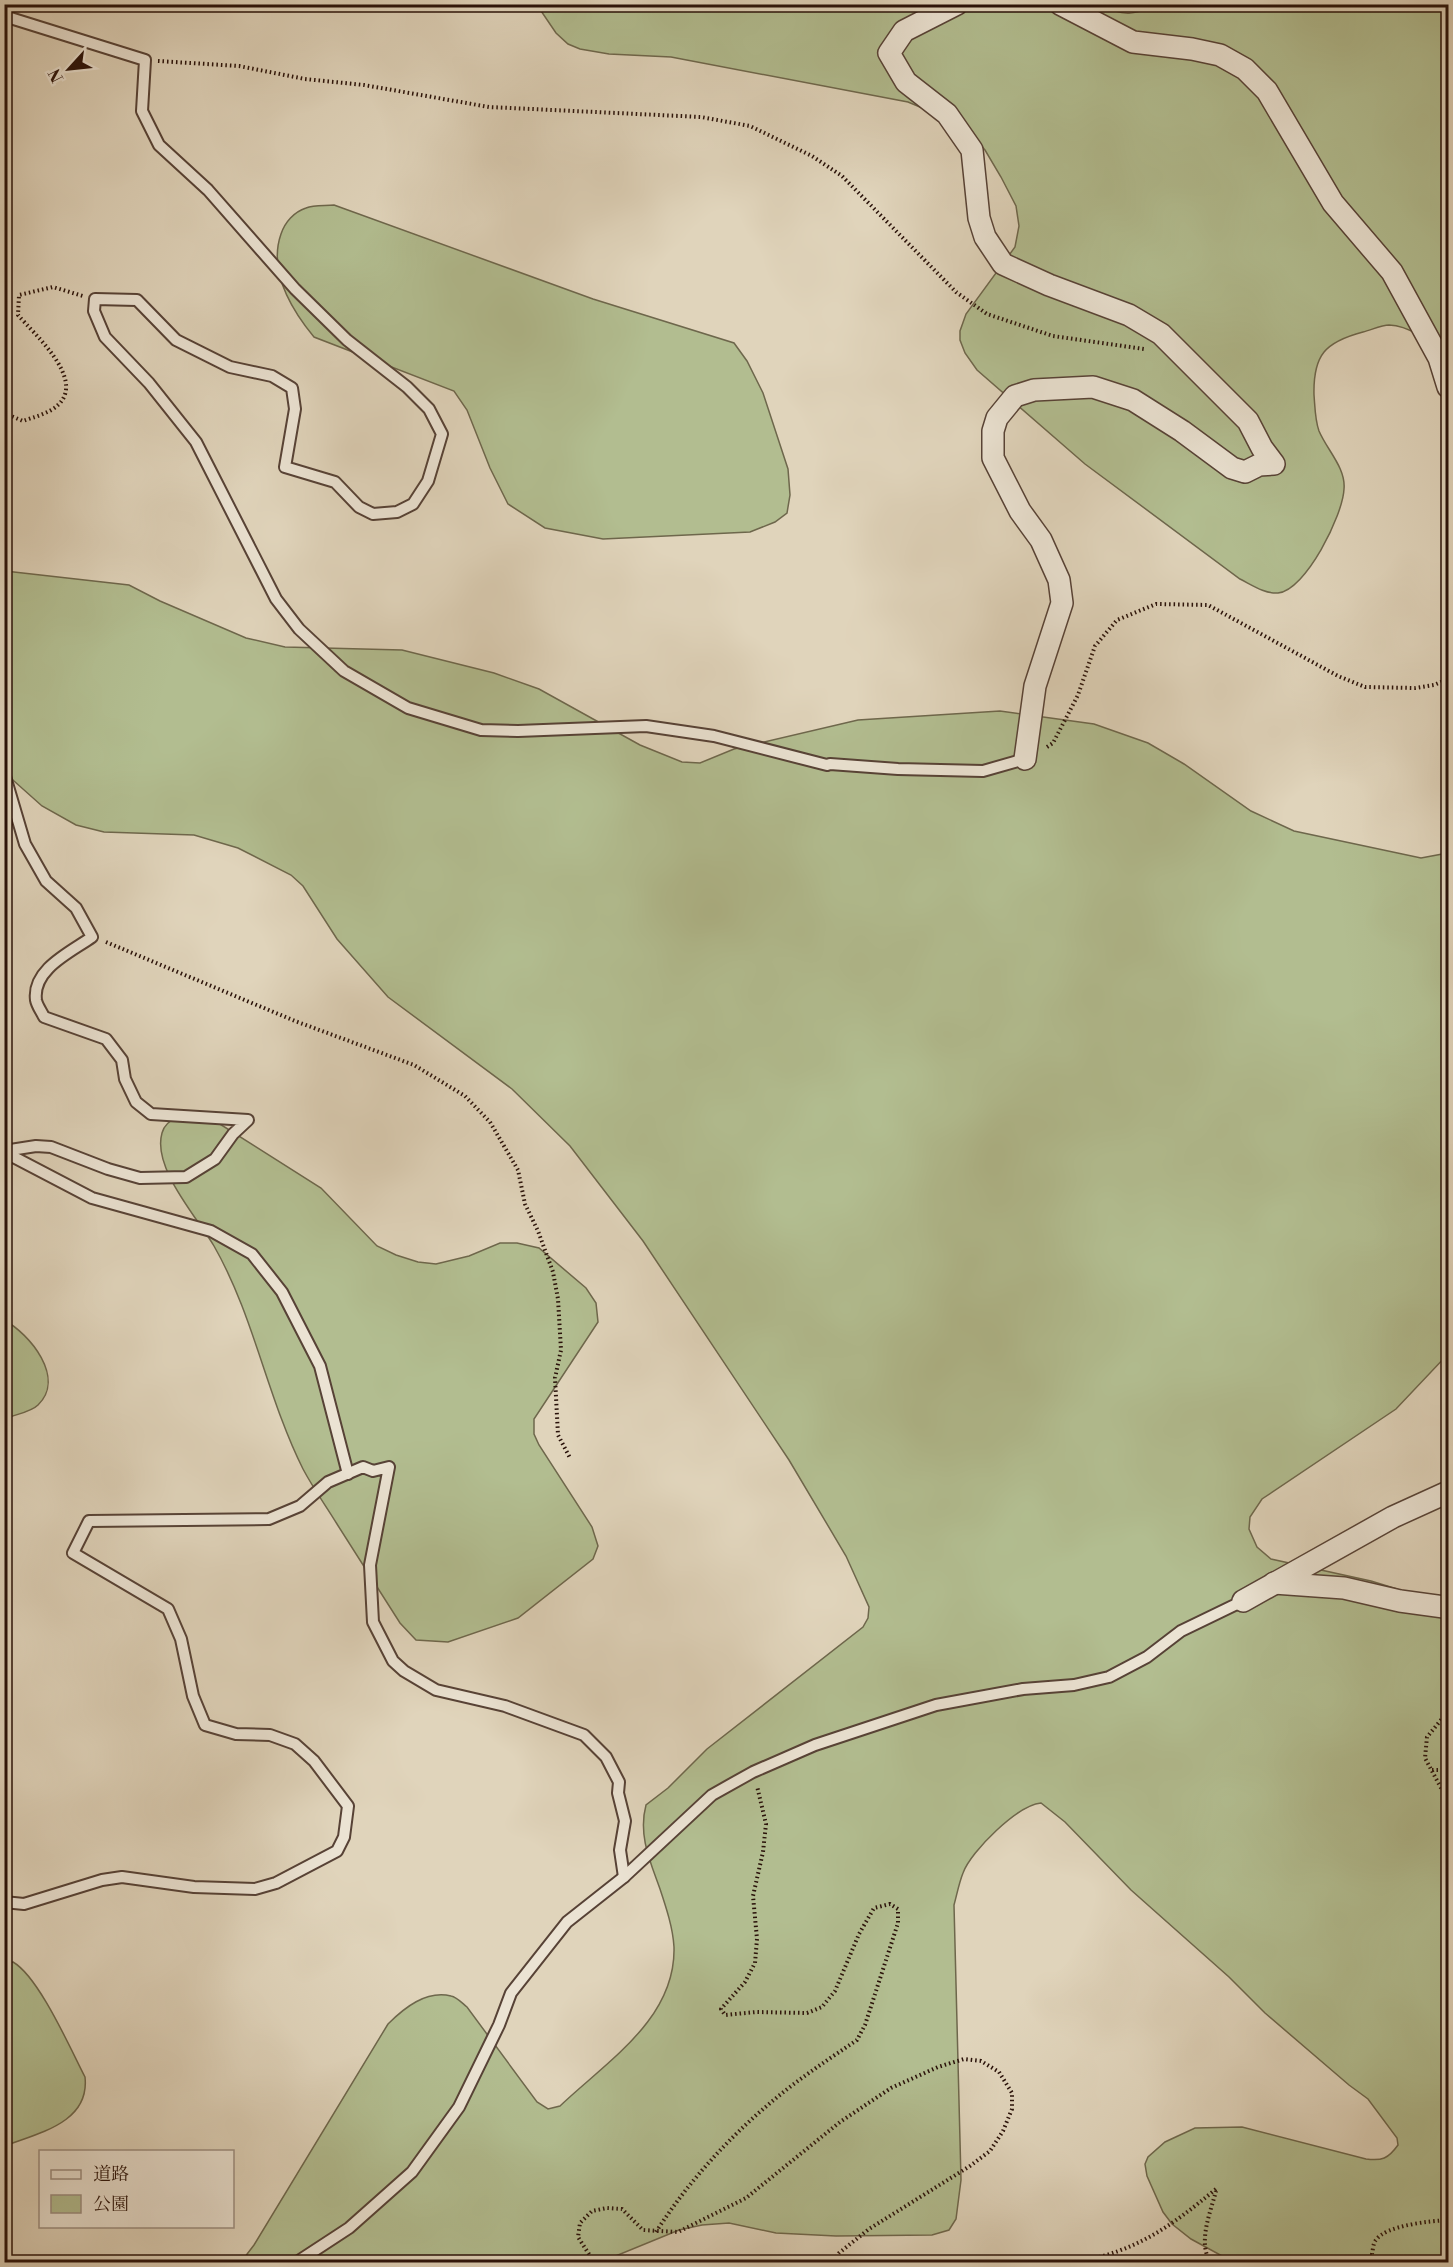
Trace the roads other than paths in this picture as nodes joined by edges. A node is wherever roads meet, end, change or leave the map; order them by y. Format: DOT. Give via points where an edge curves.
graph roads {
  1 [pos="957,4"];
  2 [pos="1060,4"];
  3 [pos="4,16"];
  4 [pos="1449,387"];
  5 [pos="1025,759"];
  6 [pos="4,773"];
  7 [pos="4,1152"];
  8 [pos="348,1474"];
  9 [pos="1449,1492"];
  10 [pos="1274,1583"];
  11 [pos="1243,1601"];
  12 [pos="1449,1605"];
  13 [pos="624,1877"];
  14 [pos="4,1902"];
  15 [pos="297,2262"];
  1 -- 5 [label="street" via="904,31 889,53 906,82 947,114 972,150 979,218 985,237 1003,264 1129,315 1161,334 1248,421 1274,464 1259,465 1245,472 1232,468 1133,400 1093,387 1034,390 1015,396 997,418 993,458 1020,511 1041,540 1059,580 1062,603 1035,686"];
  2 -- 4 [label="street" via="1133,42 1220,55 1245,69 1267,91 1333,203 1392,272 1438,358"];
  3 -- 5 [label="lane" via="145,60 142,111 159,145 208,190 310,304 429,409 442,434 428,481 413,504 397,512 373,514 359,507 335,482 285,467 295,409 292,388 272,376 230,367 176,340 138,300 95,299 94,311 105,337 149,383 196,442 276,598 299,629 344,671 408,708 481,730 646,726 714,736 826,765 898,769 983,771"];
  6 -- 7 [label="lane" via="25,844 46,881 75,908 92,937 48,968 38,983 36,1001 44,1017 106,1039 122,1060 136,1101 152,1114 248,1120 215,1160 186,1177 140,1178 51,1148 36,1146"];
  7 -- 8 [label="lane" via="92,1198 211,1231 252,1254 282,1292 320,1366"];
  8 -- 13 [label="lane" via="363,1467 373,1471 389,1467 370,1565 373,1622 393,1661 436,1690 505,1706 584,1735 606,1757 619,1782 625,1821 620,1850"];
  8 -- 14 [label="lane" via="328,1482 300,1506 269,1519 89,1521 73,1553 168,1609 181,1640 192,1696 205,1725 236,1734 270,1735 295,1744 314,1761 348,1806 344,1837 337,1851 276,1883 255,1889 194,1887 122,1877 24,1904"];
  9 -- 10 [label="street" via="1394,1517"];
  10 -- 11 [label="street"];
  10 -- 12 [label="street" via="1344,1588 1400,1601"];
  11 -- 13 [label="lane" via="1181,1630 1147,1657 1109,1677 936,1705 815,1745 753,1772 712,1795"];
  13 -- 15 [label="lane" via="567,1922 512,1993 459,2107 412,2172 349,2228"];
}
